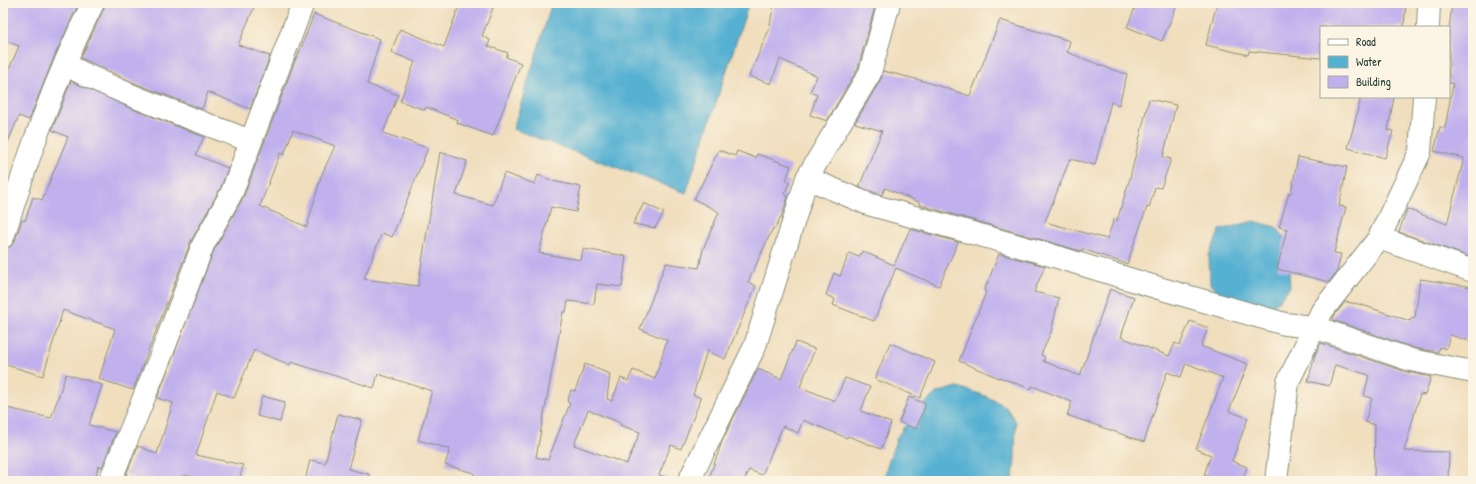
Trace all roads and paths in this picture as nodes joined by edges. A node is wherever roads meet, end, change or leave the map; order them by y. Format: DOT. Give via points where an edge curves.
graph roads {
  1 [pos="93,3"];
  2 [pos="303,3"];
  3 [pos="889,3"];
  4 [pos="1429,3"];
  5 [pos="1428,26"];
  6 [pos="65,64"];
  7 [pos="1424,98"];
  8 [pos="250,141"];
  9 [pos="807,178"];
  10 [pos="3,237"];
  11 [pos="1379,238"];
  12 [pos="1473,271"];
  13 [pos="1314,327"];
  14 [pos="1473,372"];
  15 [pos="110,481"];
  16 [pos="689,481"];
  17 [pos="1276,481"];
  1 -- 6 [label="street"];
  2 -- 8 [label="street"];
  3 -- 9 [label="street" via="870,73"];
  4 -- 5 [label="street"];
  6 -- 8 [label="street" via="127,93"];
  6 -- 10 [label="street" via="17,192"];
  7 -- 11 [label="street" via="1420,152"];
  8 -- 15 [label="street" via="232,192 203,245"];
  9 -- 13 [label="street" via="868,204 1284,324"];
  9 -- 16 [label="street" via="755,346"];
  11 -- 12 [label="street"];
  11 -- 13 [label="street" via="1322,311"];
  13 -- 14 [label="street" via="1411,360"];
  13 -- 17 [label="street" via="1288,382"];
}
